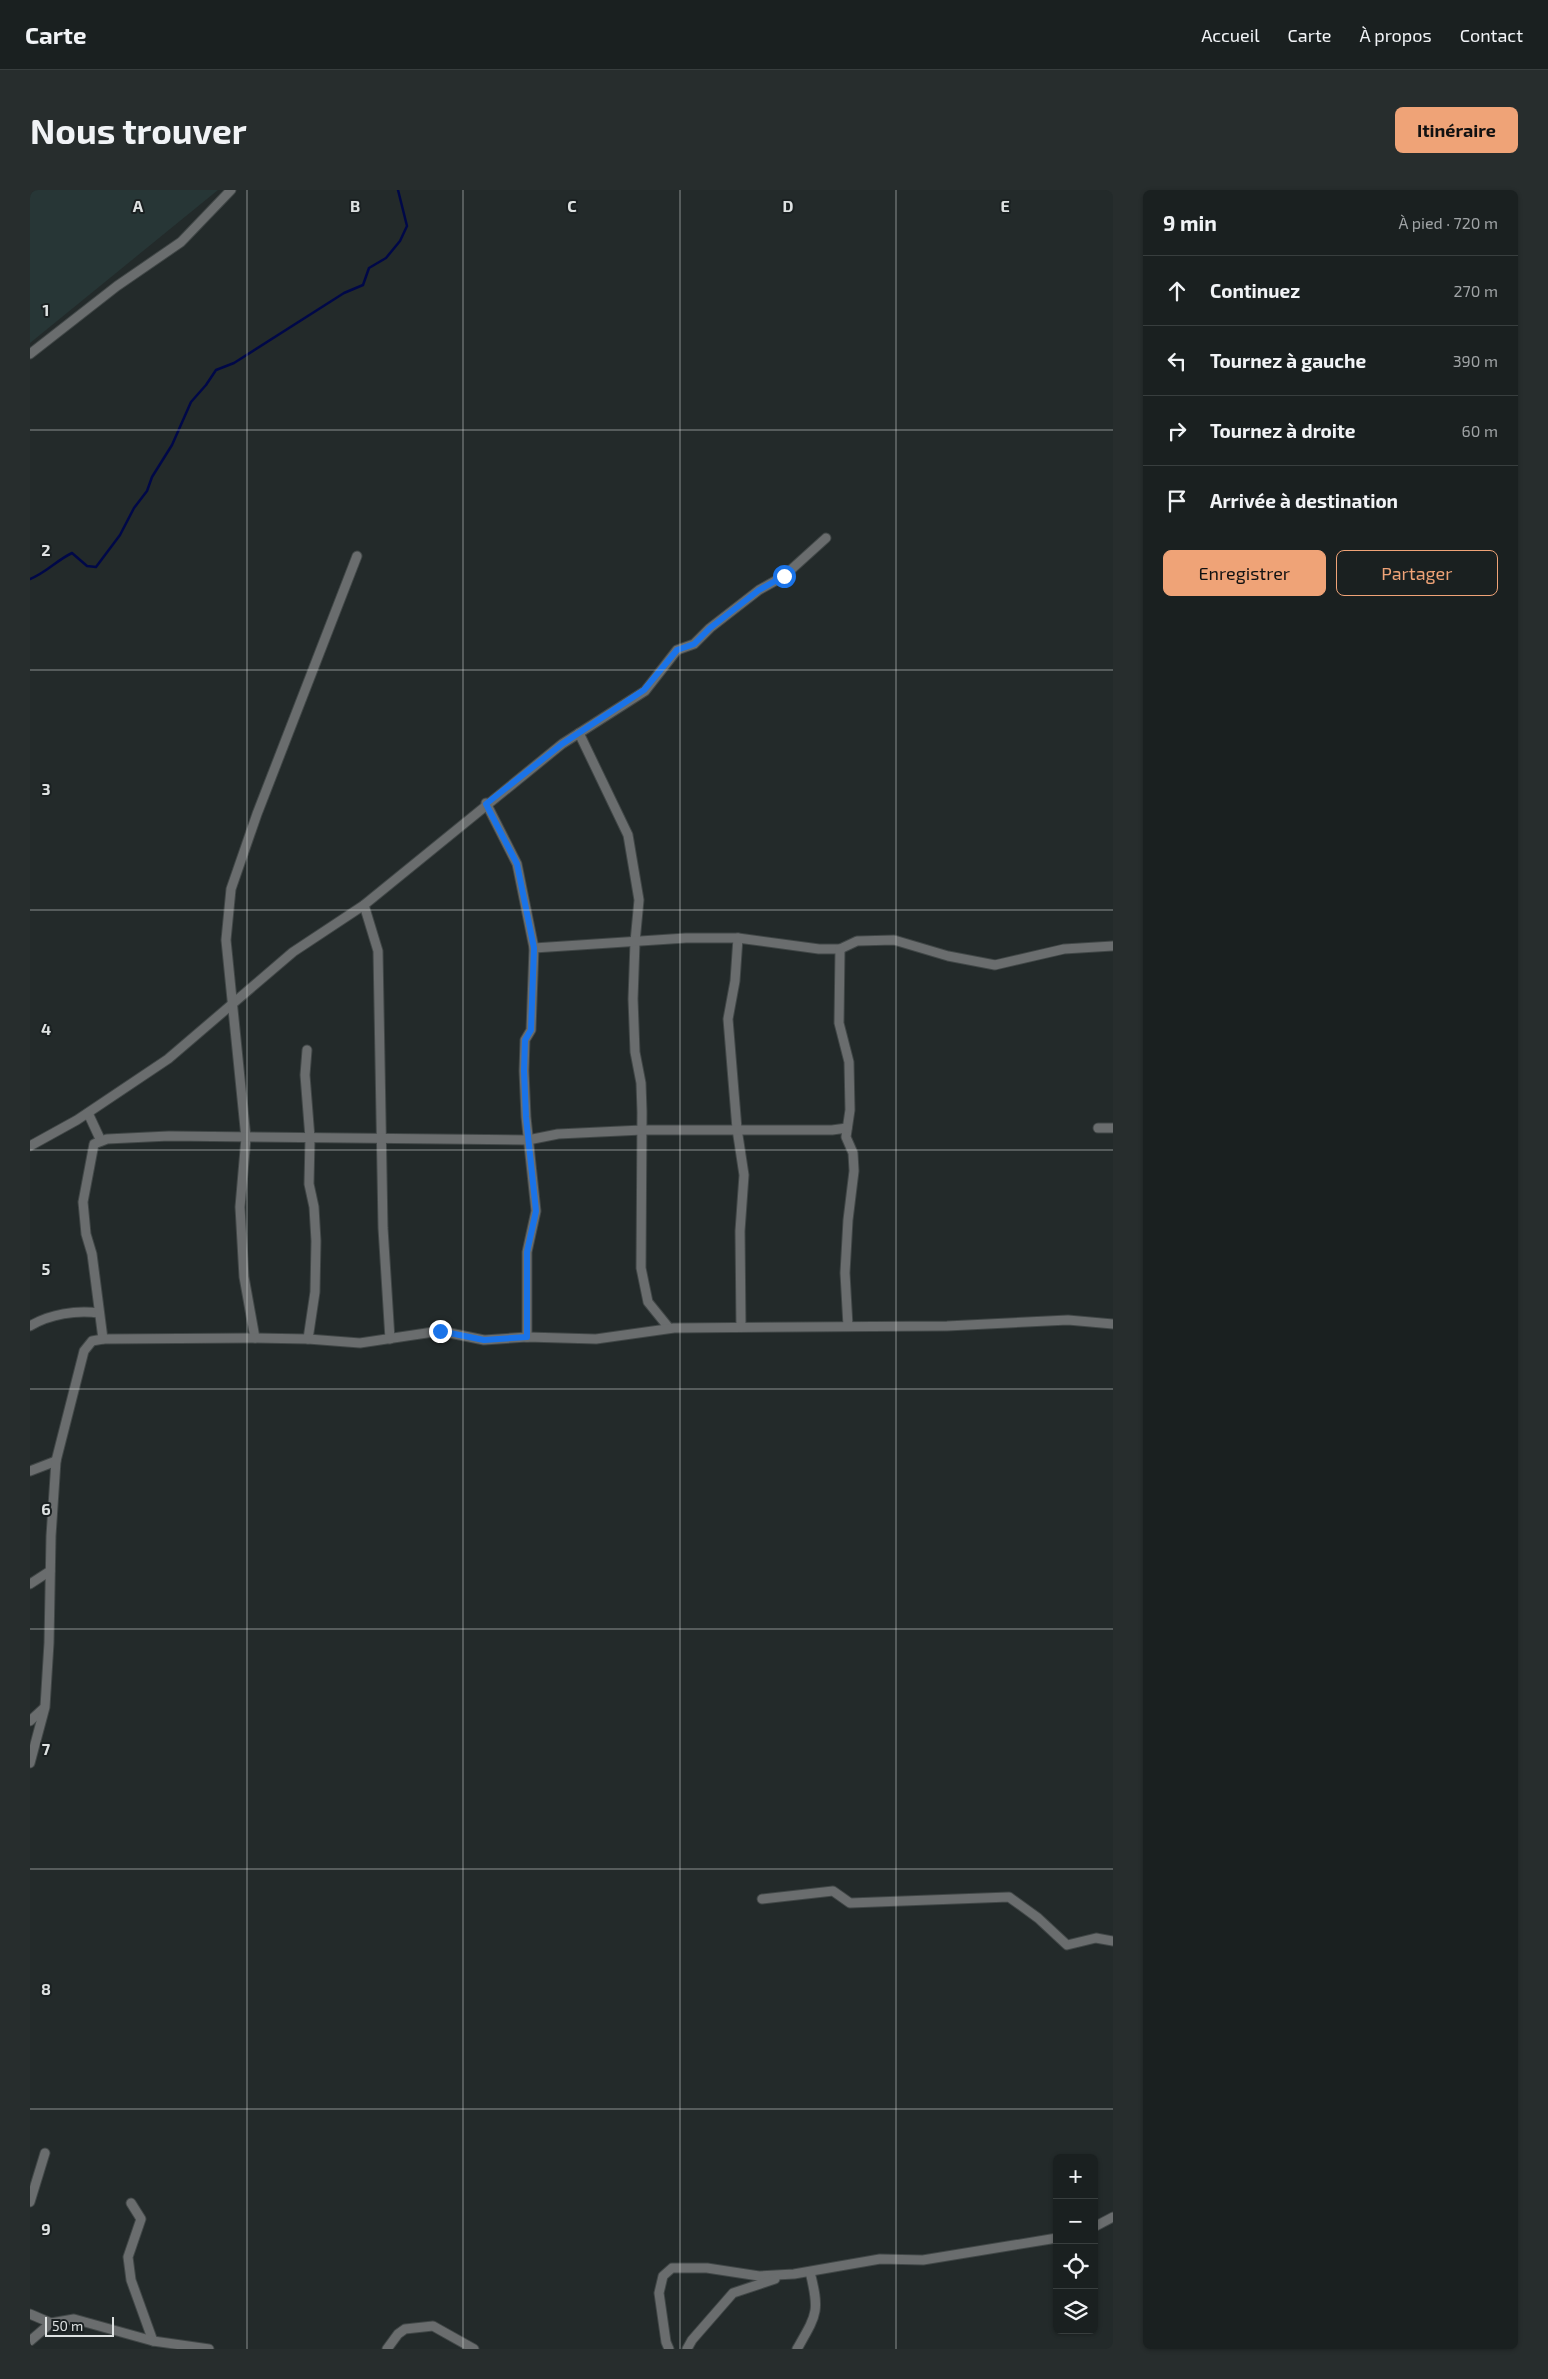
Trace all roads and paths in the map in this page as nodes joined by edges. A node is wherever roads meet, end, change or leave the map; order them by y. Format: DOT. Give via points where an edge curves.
graph roads {
  1 [pos="231,190"];
  2 [pos="30,354"];
  3 [pos="826,538"];
  4 [pos="357,556"];
  5 [pos="579,732"];
  6 [pos="486,804"];
  7 [pos="364,904"];
  8 [pos="738,938"];
  9 [pos="635,942"];
  10 [pos="1113,946"];
  11 [pos="534,948"];
  12 [pos="840,950"];
  13 [pos="233,1003"];
  14 [pos="307,1050"];
  15 [pos="88,1113"];
  16 [pos="847,1128"];
  17 [pos="1098,1128"];
  18 [pos="1113,1128"];
  19 [pos="737,1129"];
  20 [pos="642,1130"];
  21 [pos="246,1138"];
  22 [pos="310,1138"];
  23 [pos="382,1138"];
  24 [pos="528,1140"];
  25 [pos="101,1141"];
  26 [pos="30,1146"];
  27 [pos="99,1313"];
  28 [pos="1113,1324"];
  29 [pos="30,1326"];
  30 [pos="848,1326"];
  31 [pos="741,1327"];
  32 [pos="668,1328"];
  33 [pos="527,1337"];
  34 [pos="255,1338"];
  35 [pos="103,1339"];
  36 [pos="308,1339"];
  37 [pos="390,1339"];
  38 [pos="56,1461"];
  39 [pos="30,1471"];
  40 [pos="50,1570"];
  41 [pos="30,1584"];
  42 [pos="45,1707"];
  43 [pos="30,1721"];
  44 [pos="30,1763"];
  45 [pos="762,1899"];
  46 [pos="1113,1941"];
  47 [pos="45,2153"];
  48 [pos="30,2202"];
  49 [pos="131,2203"];
  50 [pos="1113,2217"];
  51 [pos="1098,2225"];
  52 [pos="1053,2239"];
  53 [pos="810,2272"];
  54 [pos="794,2274"];
  55 [pos="30,2314"];
  56 [pos="51,2323"];
  57 [pos="30,2341"];
  58 [pos="153,2341"];
  59 [pos="209,2349"];
  60 [pos="387,2349"];
  61 [pos="474,2349"];
  62 [pos="669,2349"];
  63 [pos="687,2349"];
  64 [pos="797,2349"];
  1 -- 2 [label="street" via="181,242 117,286"];
  3 -- 5 [label="street" via="784,576 759,590 694,644 677,650 644,690"];
  4 -- 13 [label="street" via="231,889 226,940"];
  5 -- 6 [label="street"];
  5 -- 9 [label="street" via="628,835 639,900"];
  6 -- 7 [label="street"];
  6 -- 11 [label="street" via="517,864"];
  7 -- 13 [label="street" via="293,952"];
  7 -- 23 [label="street" via="378,951"];
  8 -- 9 [label="street"];
  8 -- 12 [label="street"];
  8 -- 19 [label="street" via="728,1019"];
  9 -- 11 [label="street"];
  9 -- 20 [label="street" via="634,1052 641,1083"];
  10 -- 12 [label="street" via="1064,949 995,965 948,956 894,940 857,941"];
  11 -- 24 [label="street" via="531,1030 525,1040 524,1071"];
  12 -- 16 [label="street" via="839,1023 849,1062"];
  13 -- 15 [label="street" via="168,1059"];
  13 -- 21 [label="street"];
  14 -- 22 [label="street" via="305,1075"];
  15 -- 25 [label="street"];
  15 -- 26 [label="street"];
  16 -- 19 [label="street"];
  16 -- 30 [label="street" via="854,1171 845,1274"];
  17 -- 18 [label="street"];
  19 -- 20 [label="street"];
  19 -- 31 [label="street" via="744,1174 740,1231"];
  20 -- 24 [label="street" via="558,1134"];
  20 -- 32 [label="street" via="641,1268 648,1302"];
  21 -- 22 [label="street"];
  21 -- 25 [label="street" via="169,1136"];
  21 -- 34 [label="street" via="240,1216 244,1277"];
  22 -- 23 [label="street"];
  22 -- 36 [label="street" via="309,1184 316,1240 315,1292"];
  23 -- 24 [label="street"];
  23 -- 37 [label="street" via="383,1228"];
  24 -- 33 [label="street" via="536,1211 527,1252"];
  25 -- 27 [label="street" via="94,1144 83,1202"];
  27 -- 29 [label="street" via="82,1311 43,1318"];
  27 -- 35 [label="street"];
  28 -- 30 [label="street" via="1068,1320 947,1326"];
  30 -- 31 [label="street"];
  31 -- 32 [label="street"];
  32 -- 33 [label="street" via="596,1339"];
  33 -- 37 [label="street" via="484,1340 440,1331"];
  34 -- 35 [label="street"];
  34 -- 36 [label="street"];
  35 -- 38 [label="street" via="92,1341 84,1351"];
  36 -- 37 [label="street" via="360,1343"];
  38 -- 39 [label="street"];
  38 -- 40 [label="street"];
  40 -- 41 [label="street"];
  40 -- 42 [label="street"];
  42 -- 43 [label="street"];
  42 -- 44 [label="street"];
  45 -- 46 [label="street" via="833,1891 850,1902 1009,1896 1067,1945 1096,1938"];
  47 -- 48 [label="street"];
  49 -- 58 [label="street" via="141,2219 128,2257 132,2280"];
  50 -- 51 [label="street"];
  52 -- 53 [label="street" via="923,2260 880,2258"];
  53 -- 54 [label="street"];
  53 -- 64 [label="street" via="817,2309"];
  54 -- 62 [label="street" via="759,2276 707,2268 672,2268 663,2276 659,2292"];
  54 -- 63 [label="street" via="733,2293"];
  55 -- 56 [label="street"];
  56 -- 57 [label="street"];
  56 -- 58 [label="street" via="74,2319"];
  58 -- 59 [label="street"];
  60 -- 61 [label="street" via="405,2330 433,2326"];
}
